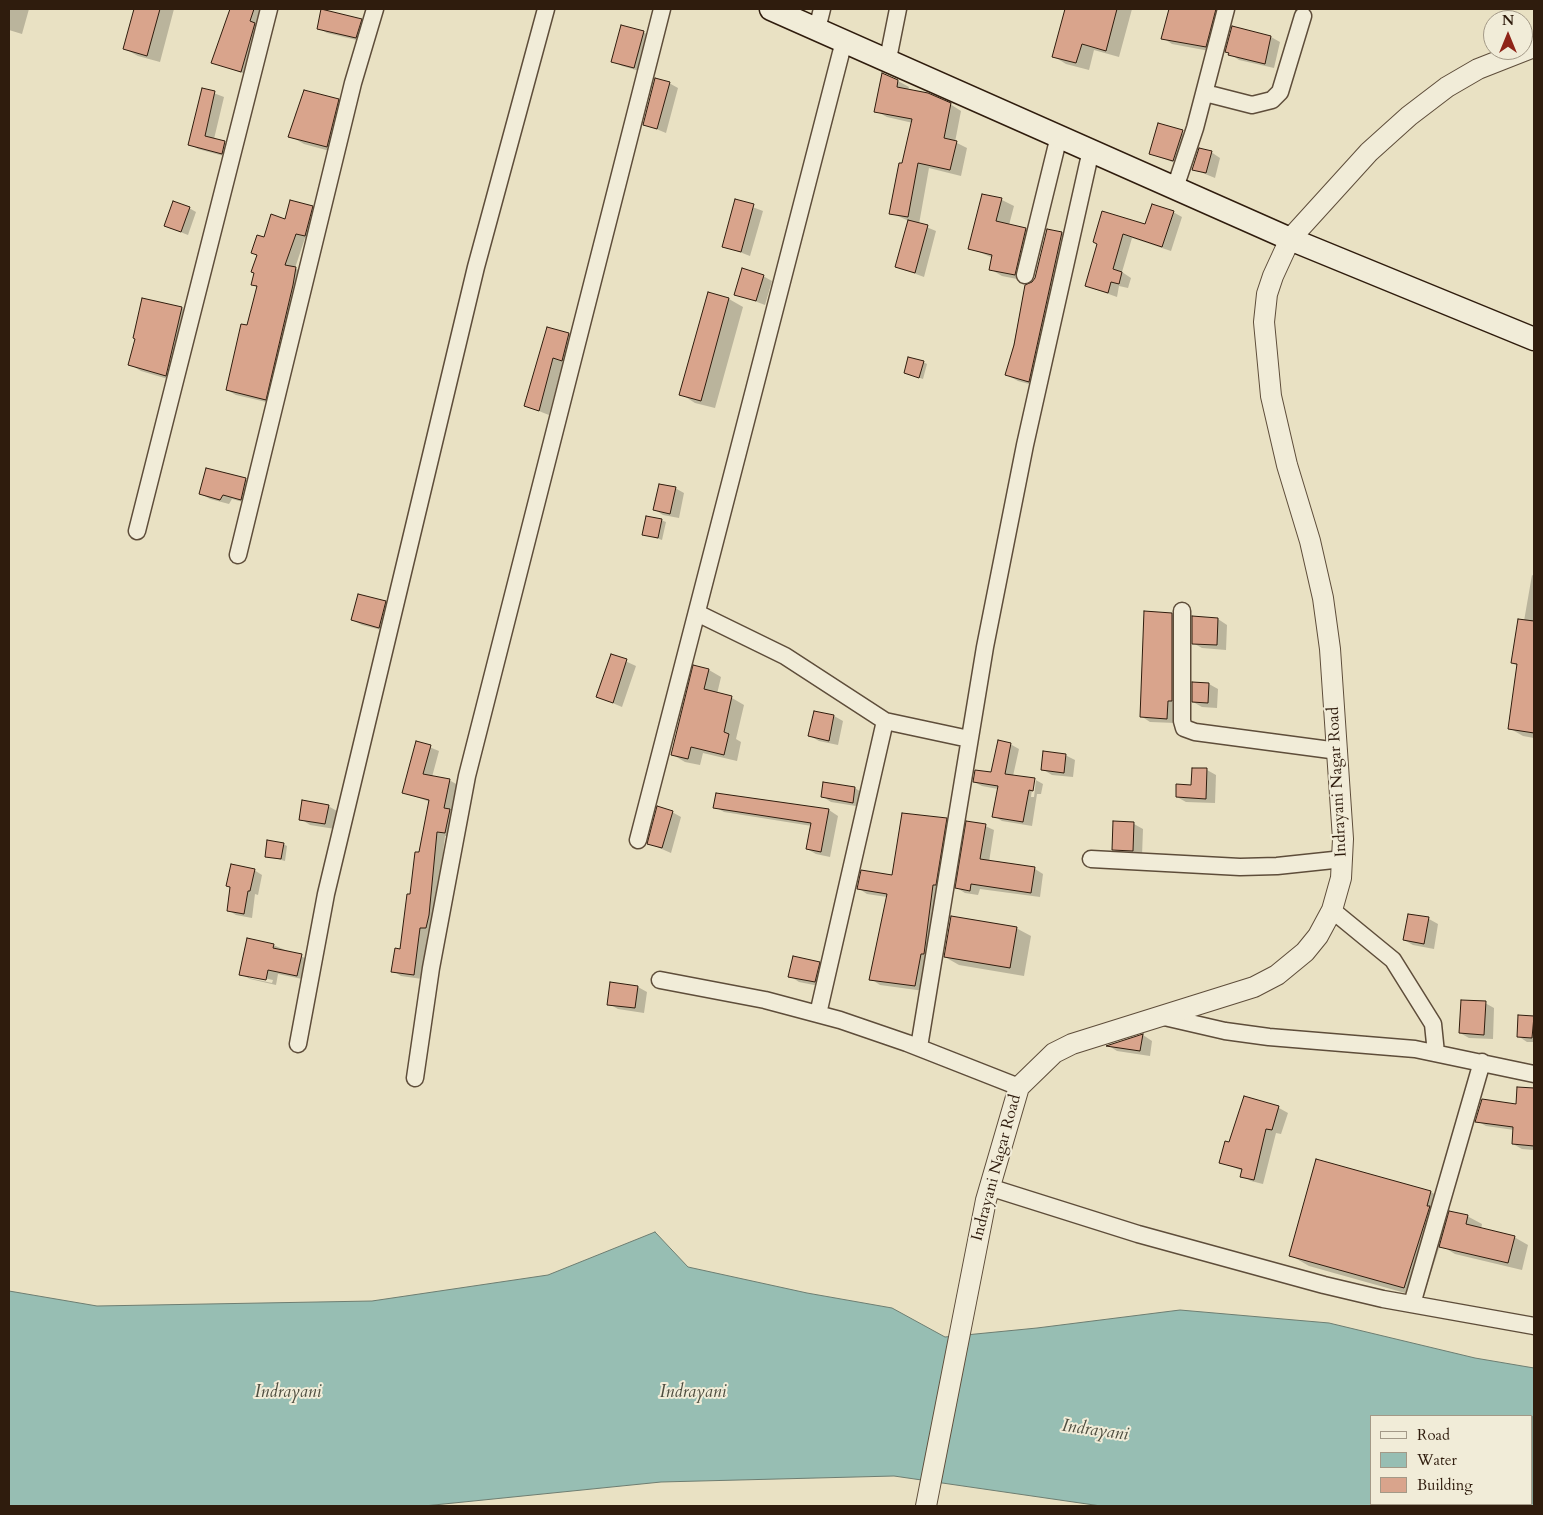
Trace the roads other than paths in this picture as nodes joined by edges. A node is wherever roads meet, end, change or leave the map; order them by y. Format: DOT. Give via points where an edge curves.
graph roads {
  1 [pos="269,9"];
  2 [pos="375,9"];
  3 [pos="546,9"];
  4 [pos="662,9"];
  5 [pos="771,9"];
  6 [pos="898,9"];
  7 [pos="1226,9"];
  8 [pos="1303,16"];
  9 [pos="820,19"];
  10 [pos="844,40"];
  11 [pos="1534,47"];
  12 [pos="888,59"];
  13 [pos="1205,93"];
  14 [pos="1059,136"];
  15 [pos="1091,150"];
  16 [pos="1175,188"];
  17 [pos="1290,239"];
  18 [pos="1025,275"];
  19 [pos="1534,339"];
  20 [pos="136,531"];
  21 [pos="238,555"];
  22 [pos="1182,611"];
  23 [pos="697,613"];
  24 [pos="885,722"];
  25 [pos="969,739"];
  26 [pos="1338,751"];
  27 [pos="638,840"];
  28 [pos="1343,858"];
  29 [pos="1091,859"];
  30 [pos="1332,910"];
  31 [pos="660,980"];
  32 [pos="818,1014"];
  33 [pos="1160,1016"];
  34 [pos="298,1044"];
  35 [pos="919,1047"];
  36 [pos="1436,1053"];
  37 [pos="1482,1062"];
  38 [pos="1534,1074"];
  39 [pos="415,1078"];
  40 [pos="1019,1087"];
  41 [pos="987,1193"];
  42 [pos="1412,1304"];
  43 [pos="1534,1326"];
  44 [pos="926,1506"];
  1 -- 20 [label="street"];
  2 -- 21 [label="street"];
  3 -- 34 [label="street" via="460,332 326,894"];
  4 -- 39 [label="street" via="473,750 447,874"];
  5 -- 9 [label="main road"];
  6 -- 12 [label="street"];
  7 -- 13 [label="street"];
  8 -- 13 [label="street" via="1280,92 1272,100 1252,105"];
  9 -- 10 [label="main road"];
  10 -- 12 [label="main road"];
  10 -- 23 [label="street"];
  11 -- 17 [label="street, Indrayani Nagar Road" via="1478,69 1447,87 1409,116 1369,152"];
  12 -- 14 [label="main road"];
  13 -- 16 [label="street"];
  14 -- 15 [label="main road"];
  14 -- 18 [label="street"];
  15 -- 16 [label="main road"];
  15 -- 25 [label="street" via="1024,445"];
  16 -- 17 [label="main road"];
  17 -- 19 [label="main road"];
  17 -- 26 [label="street, Indrayani Nagar Road" via="1267,294 1265,346 1271,396 1323,598"];
  22 -- 26 [label="street" via="1184,728"];
  23 -- 24 [label="street" via="785,656"];
  23 -- 27 [label="street"];
  24 -- 25 [label="street"];
  24 -- 32 [label="street"];
  25 -- 35 [label="street"];
  26 -- 28 [label="street, Indrayani Nagar Road"];
  28 -- 29 [label="street" via="1240,867"];
  28 -- 30 [label="street, Indrayani Nagar Road"];
  30 -- 33 [label="street, Indrayani Nagar Road" via="1305,952 1277,975 1254,987"];
  30 -- 36 [label="street" via="1393,960 1432,1024"];
  31 -- 32 [label="street" via="765,1000"];
  32 -- 35 [label="street"];
  33 -- 36 [label="street" via="1269,1037 1361,1043"];
  33 -- 40 [label="street, Indrayani Nagar Road" via="1072,1044 1054,1053"];
  35 -- 40 [label="street"];
  36 -- 37 [label="street"];
  37 -- 38 [label="street"];
  37 -- 42 [label="street"];
  40 -- 41 [label="street, Indrayani Nagar Road"];
  41 -- 42 [label="street" via="1296,1278"];
  41 -- 44 [label="street, Indrayani Nagar Road"];
  42 -- 43 [label="street"];
}
